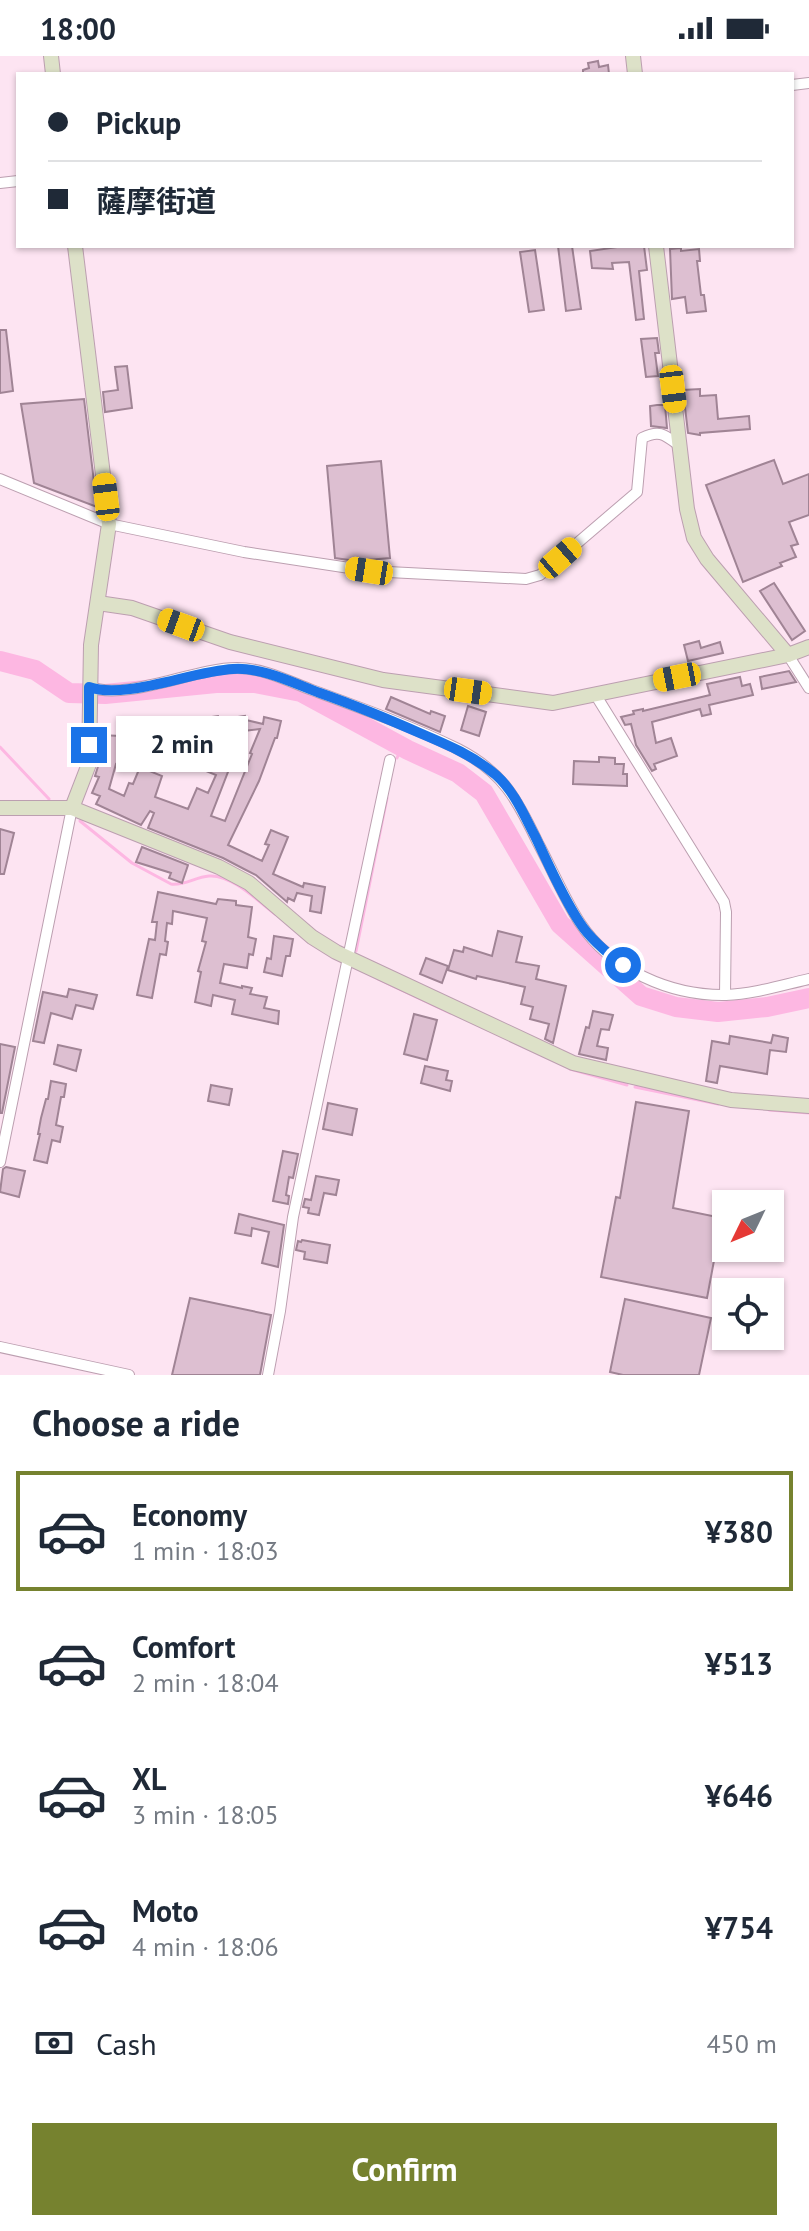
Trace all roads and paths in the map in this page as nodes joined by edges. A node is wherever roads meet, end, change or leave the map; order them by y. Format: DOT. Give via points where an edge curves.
graph roads {
  1 [pos="75,248"];
  2 [pos="656,248"];
  3 [pos="680,446"];
  4 [pos="0,479"];
  5 [pos="109,524"];
  6 [pos="98,603"];
  7 [pos="809,647"];
  8 [pos="788,655"];
  9 [pos="89,688"];
  10 [pos="809,688"];
  11 [pos="595,694"];
  12 [pos="390,760"];
  13 [pos="0,808"];
  14 [pos="72,808"];
  15 [pos="347,964"];
  16 [pos="809,979"];
  17 [pos="725,995"];
  18 [pos="809,1106"];
  19 [pos="1,1159"];
  20 [pos="0,1347"];
  21 [pos="129,1375"];
  22 [pos="268,1375"];
  1 -- 5 [label="street"];
  2 -- 3 [label="street"];
  3 -- 5 [label="street" via="665,435 642,438 637,492 540,575 526,579 369,571"];
  3 -- 8 [label="street" via="694,538"];
  4 -- 5 [label="street"];
  5 -- 6 [label="street"];
  6 -- 9 [label="street"];
  6 -- 11 [label="street" via="132,608 230,642 383,680 558,702"];
  7 -- 8 [label="street"];
  8 -- 10 [label="street"];
  8 -- 11 [label="street"];
  9 -- 14 [label="street" via="89,764"];
  9 -- 17 [label="street" via="136,687 216,670 256,670 458,749 510,790 581,925 603,949 656,983"];
  11 -- 17 [label="street" via="724,902"];
  12 -- 15 [label="street"];
  13 -- 14 [label="street"];
  14 -- 15 [label="street" via="249,883"];
  14 -- 19 [label="street"];
  15 -- 18 [label="street" via="573,1063 731,1100"];
  15 -- 22 [label="street" via="293,1217"];
  16 -- 17 [label="street"];
  20 -- 21 [label="street"];
}
